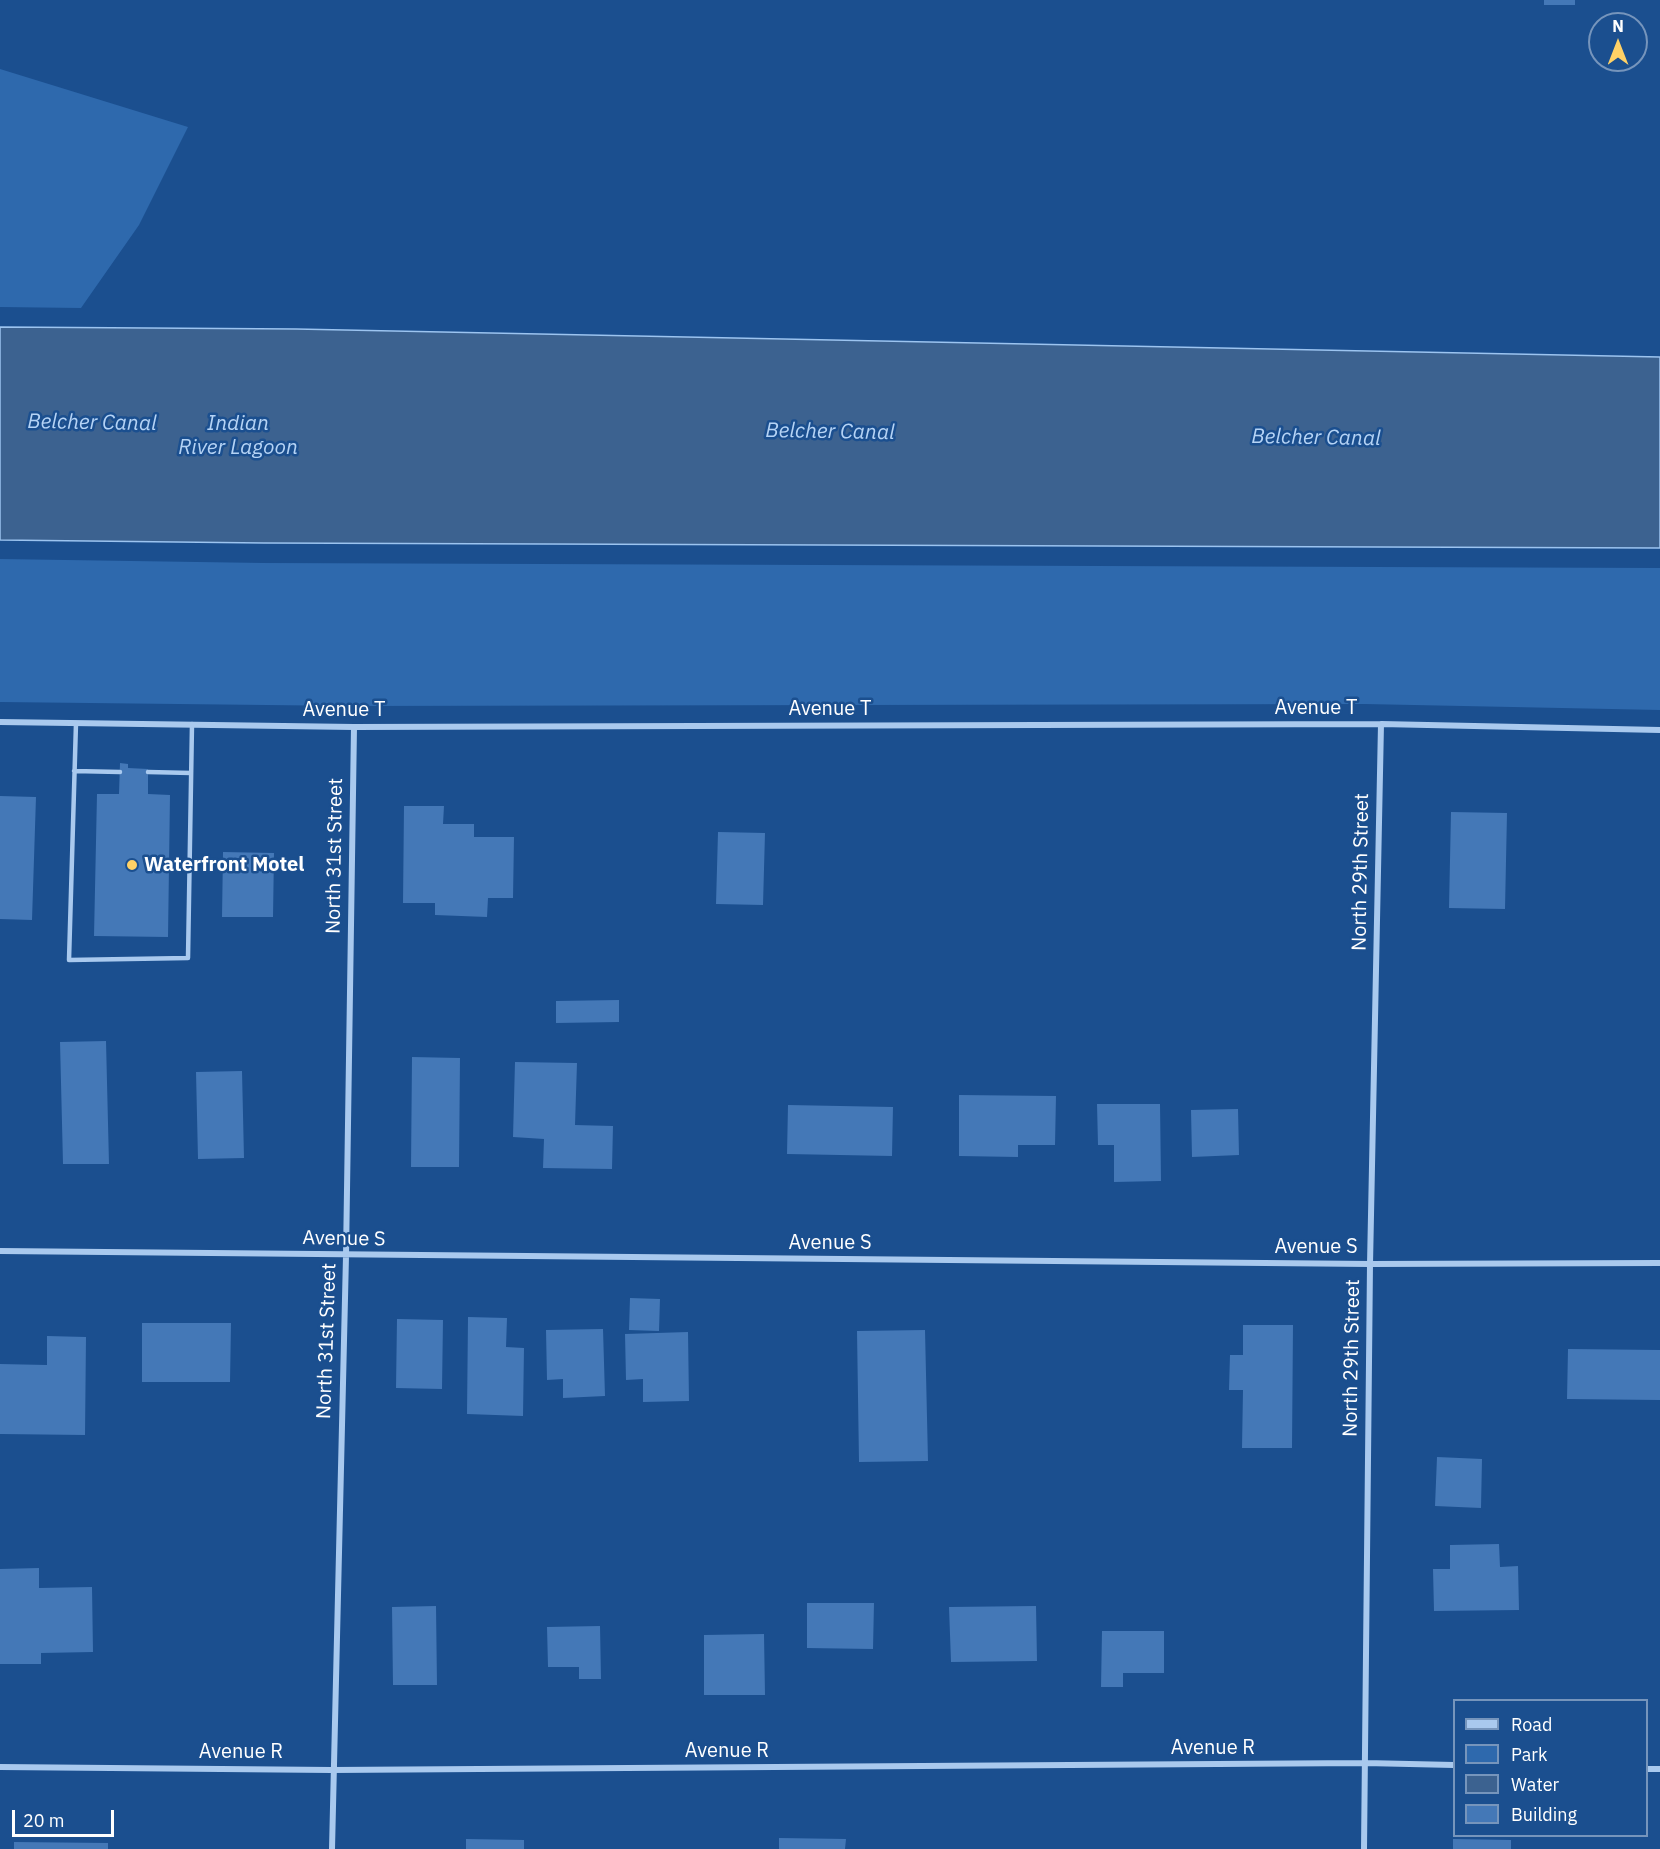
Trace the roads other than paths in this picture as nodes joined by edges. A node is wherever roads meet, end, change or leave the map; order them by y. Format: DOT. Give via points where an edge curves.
graph roads {
  1 [pos="0,722"];
  2 [pos="76,723"];
  3 [pos="192,724"];
  4 [pos="1381,724"];
  5 [pos="354,727"];
  6 [pos="1660,730"];
  7 [pos="74,771"];
  8 [pos="120,772"];
  9 [pos="148,772"];
  10 [pos="191,773"];
  11 [pos="0,1251"];
  12 [pos="346,1256"];
  13 [pos="1660,1263"];
  14 [pos="1370,1264"];
  15 [pos="1365,1763"];
  16 [pos="1453,1765"];
  17 [pos="0,1767"];
  18 [pos="332,1770"];
  19 [pos="332,1849"];
  20 [pos="1364,1849"];
  1 -- 2 [label="street, Avenue T"];
  2 -- 3 [label="street, Avenue T"];
  2 -- 7 [label="lane"];
  3 -- 5 [label="street, Avenue T"];
  3 -- 10 [label="lane"];
  4 -- 5 [label="street, Avenue T"];
  4 -- 6 [label="street, Avenue T"];
  4 -- 14 [label="street, North 29th Street"];
  5 -- 12 [label="street, North 31st Street"];
  7 -- 8 [label="lane"];
  7 -- 10 [label="lane" via="69,960 188,958"];
  9 -- 10 [label="lane"];
  11 -- 12 [label="street, Avenue S"];
  12 -- 14 [label="street, Avenue S"];
  12 -- 18 [label="street, North 31st Street"];
  13 -- 14 [label="street, Avenue S"];
  14 -- 15 [label="street, North 29th Street"];
  15 -- 16 [label="street, Avenue R"];
  15 -- 18 [label="street, Avenue R"];
  15 -- 20 [label="street, North 29th Street"];
  17 -- 18 [label="street, Avenue R"];
  18 -- 19 [label="street, North 31st Street"];
}
